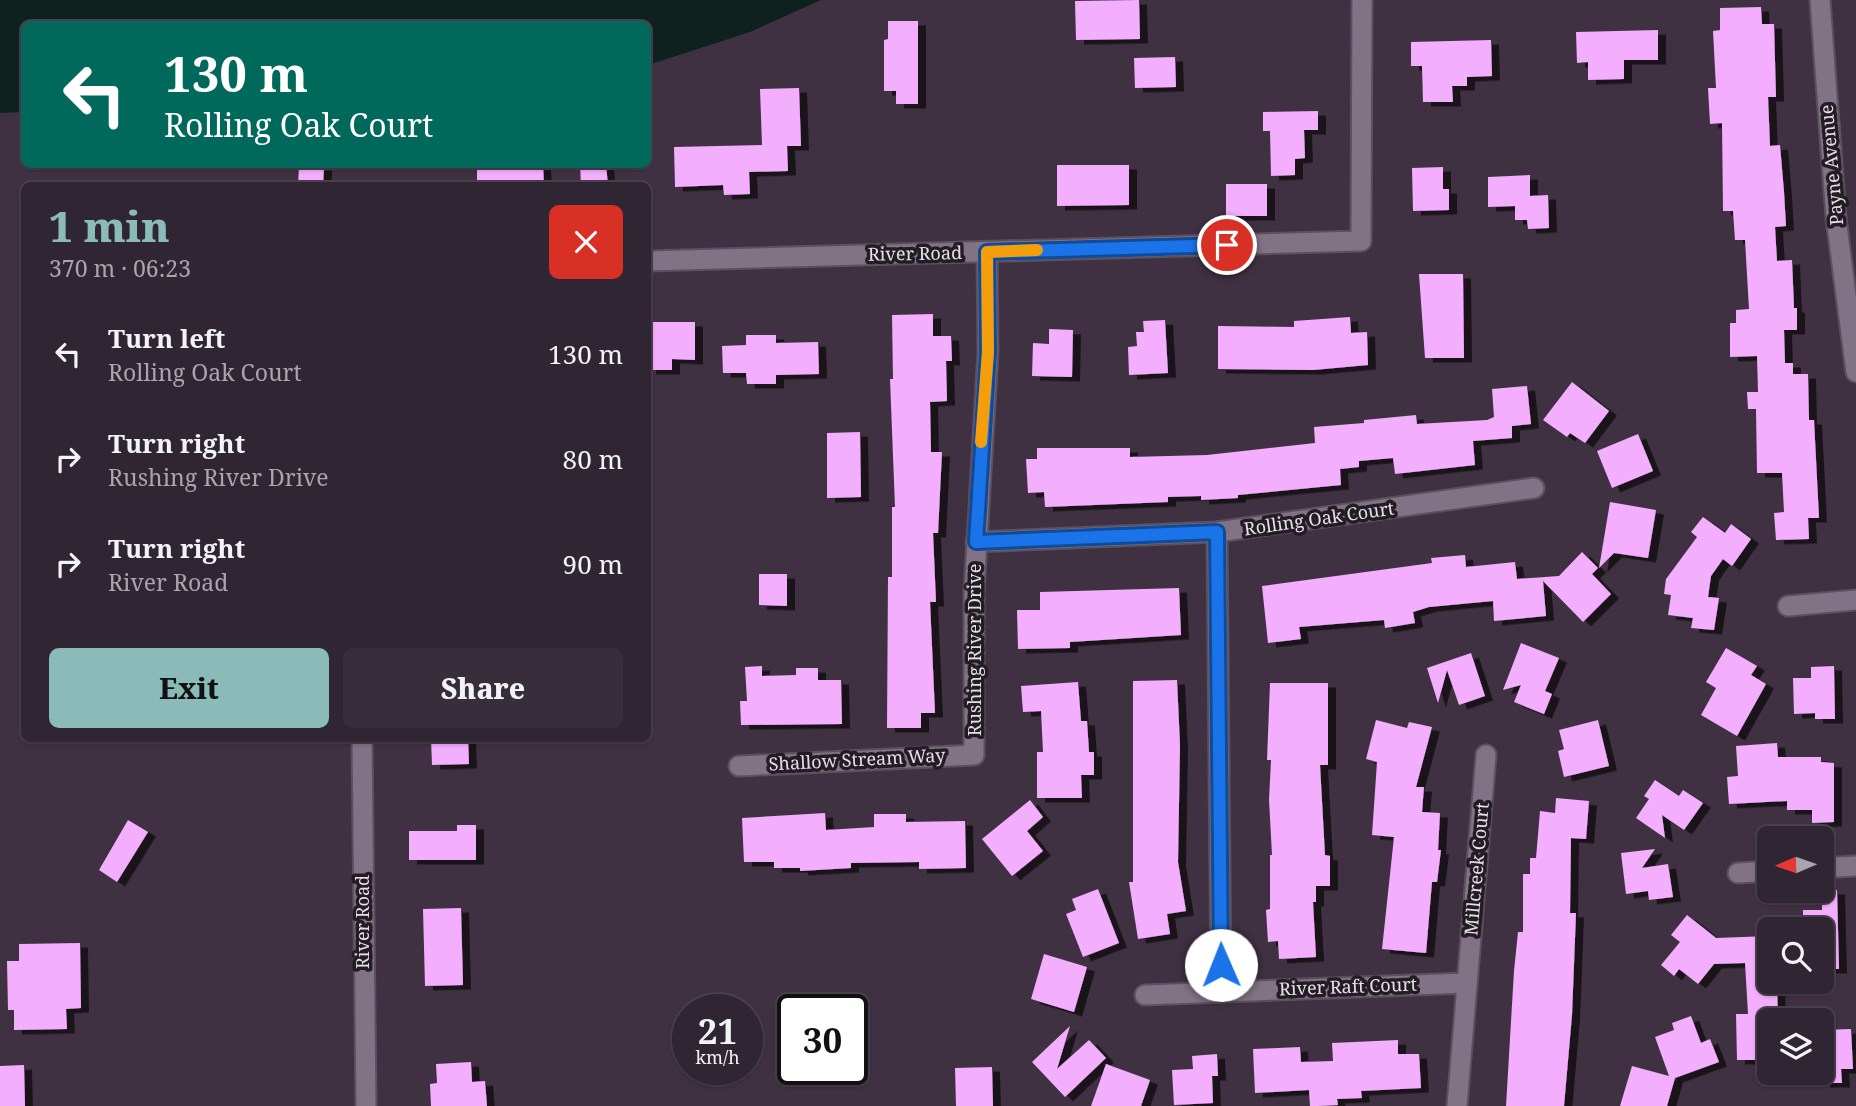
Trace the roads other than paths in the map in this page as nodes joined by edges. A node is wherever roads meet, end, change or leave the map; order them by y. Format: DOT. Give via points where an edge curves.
graph roads {
  1 [pos="1362,0"];
  2 [pos="1820,0"];
  3 [pos="987,252"];
  4 [pos="651,261"];
  5 [pos="1856,372"];
  6 [pos="1534,488"];
  7 [pos="1217,532"];
  8 [pos="976,542"];
  9 [pos="1856,600"];
  10 [pos="1788,606"];
  11 [pos="362,742"];
  12 [pos="974,755"];
  13 [pos="1486,755"];
  14 [pos="739,766"];
  15 [pos="1856,866"];
  16 [pos="1834,867"];
  17 [pos="1757,872"];
  18 [pos="1738,873"];
  19 [pos="1467,983"];
  20 [pos="1221,992"];
  21 [pos="1145,995"];
  22 [pos="366,1106"];
  23 [pos="1457,1106"];
  1 -- 3 [label="street, River Road" via="1361,241"];
  2 -- 5 [label="street, Payne Avenue" via="1836,218"];
  3 -- 4 [label="street, River Road"];
  3 -- 8 [label="street, Rushing River Drive" via="988,352"];
  6 -- 7 [label="street, Rolling Oak Court"];
  7 -- 8 [label="street, Rolling Oak Court"];
  7 -- 20 [label="street"];
  8 -- 12 [label="street, Rushing River Drive"];
  9 -- 10 [label="street"];
  11 -- 22 [label="street, River Road"];
  12 -- 14 [label="street, Shallow Stream Way"];
  13 -- 19 [label="street, Millcreek Court"];
  15 -- 16 [label="street"];
  17 -- 18 [label="street"];
  19 -- 20 [label="street, River Raft Court"];
  19 -- 23 [label="street, Millcreek Court"];
  20 -- 21 [label="street, River Raft Court"];
}
